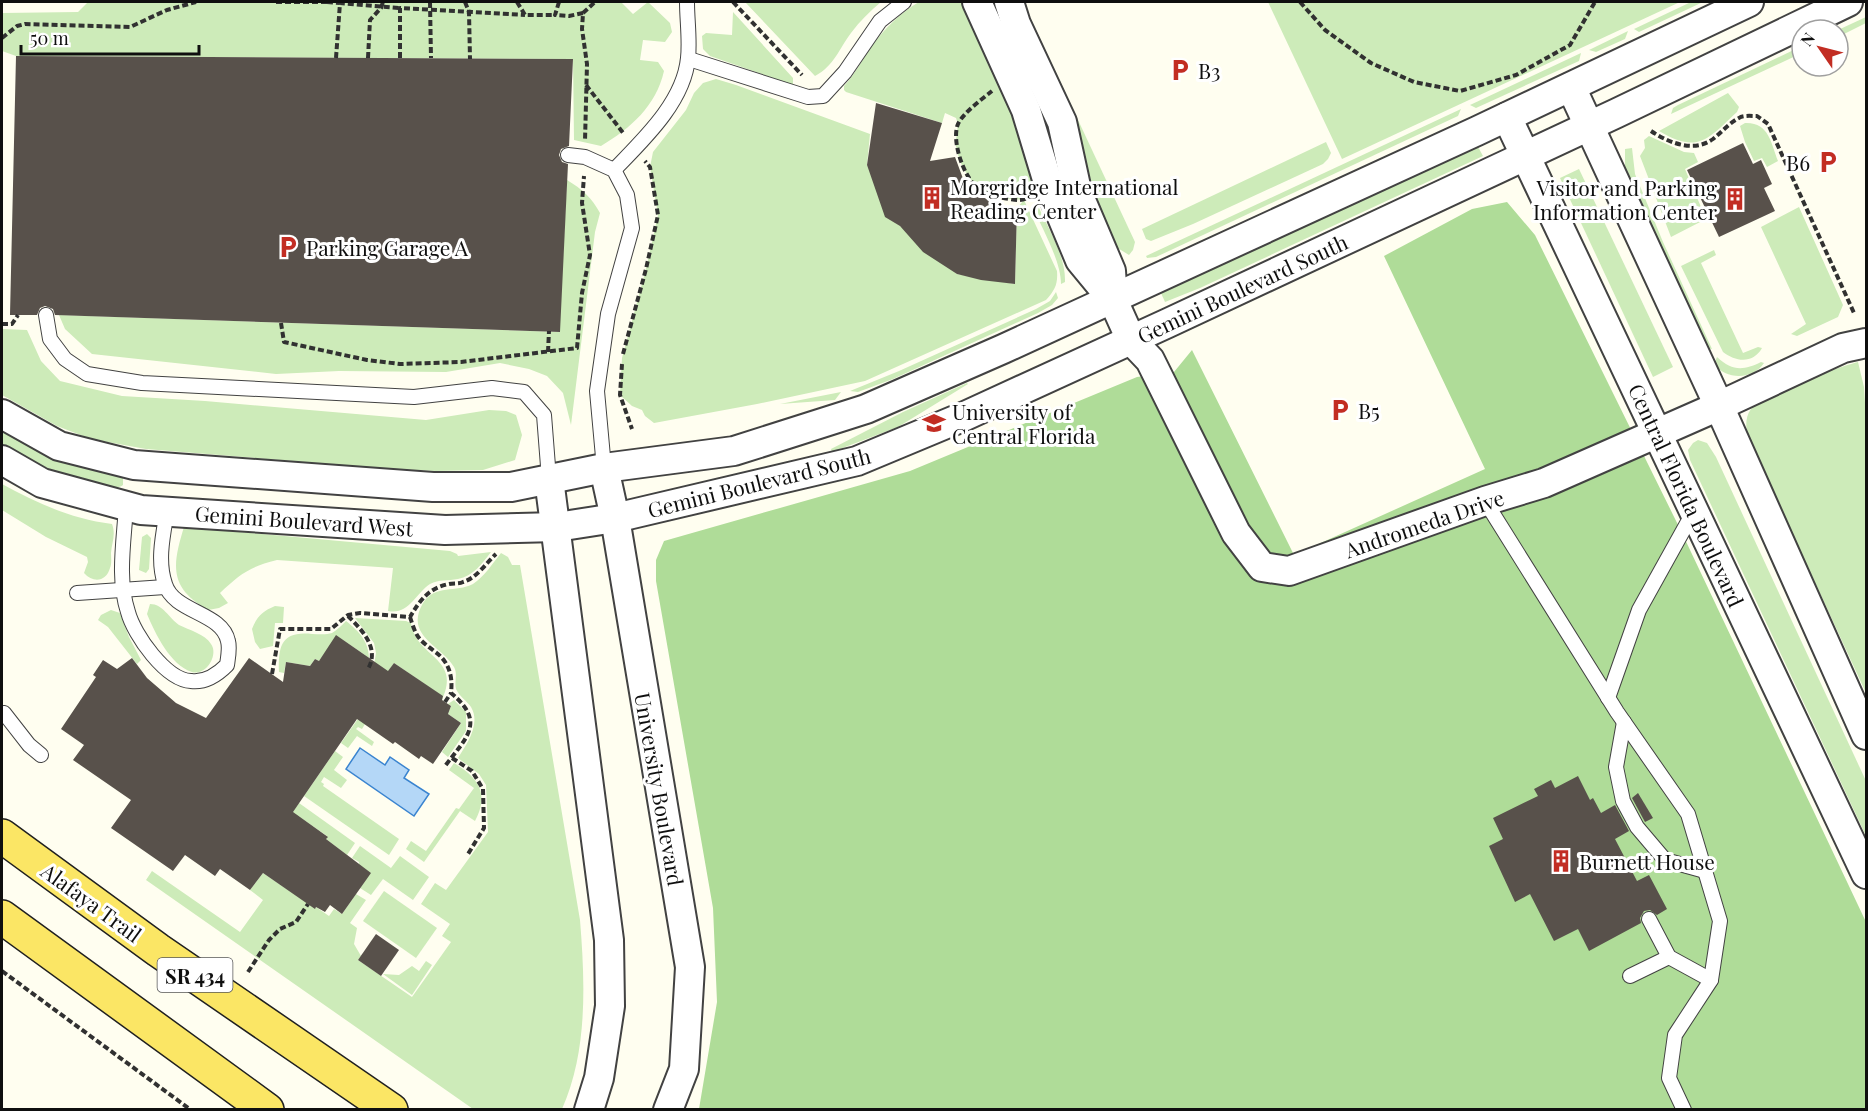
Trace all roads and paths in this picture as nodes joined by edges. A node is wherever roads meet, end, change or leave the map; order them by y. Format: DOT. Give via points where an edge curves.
graph roads {
  1 [pos="196,2"];
  2 [pos="276,2"];
  3 [pos="327,2"];
  4 [pos="383,2"];
  5 [pos="430,2"];
  6 [pos="465,2"];
  7 [pos="517,2"];
  8 [pos="559,2"];
  9 [pos="596,2"];
  10 [pos="687,2"];
  11 [pos="733,2"];
  12 [pos="904,2"];
  13 [pos="977,2"];
  14 [pos="1009,2"];
  15 [pos="1300,2"];
  16 [pos="1595,2"];
  17 [pos="1749,2"];
  18 [pos="1848,2"];
  19 [pos="340,3"];
  20 [pos="381,8"];
  21 [pos="400,8"];
  22 [pos="430,10"];
  23 [pos="469,12"];
  24 [pos="583,13"];
  25 [pos="525,15"];
  26 [pos="555,15"];
  27 [pos="2,38"];
  28 [pos="336,58"];
  29 [pos="368,58"];
  30 [pos="400,58"];
  31 [pos="430,58"];
  32 [pos="470,59"];
  33 [pos="688,59"];
  34 [pos="1012,80"];
  35 [pos="808,82"];
  36 [pos="586,85"];
  37 [pos="1571,87"];
  38 [pos="1507,117"];
  39 [pos="1589,125"];
  40 [pos="1651,131"];
  41 [pos="634,148"];
  42 [pos="568,155"];
  43 [pos="1525,155"];
  44 [pos="585,157"];
  45 [pos="614,170"];
  46 [pos="1049,186"];
  47 [pos="1113,300"];
  48 [pos="1854,313"];
  49 [pos="18,315"];
  50 [pos="46,315"];
  51 [pos="281,323"];
  52 [pos="2,324"];
  53 [pos="549,331"];
  54 [pos="1131,340"];
  55 [pos="1866,343"];
  56 [pos="548,352"];
  57 [pos="1719,406"];
  58 [pos="2,414"];
  59 [pos="632,429"];
  60 [pos="1657,433"];
  61 [pos="2,460"];
  62 [pos="604,468"];
  63 [pos="549,479"];
  64 [pos="1485,501"];
  65 [pos="126,506"];
  66 [pos="1694,511"];
  67 [pos="167,512"];
  68 [pos="615,518"];
  69 [pos="556,527"];
  70 [pos="502,548"];
  71 [pos="165,586"];
  72 [pos="123,591"];
  73 [pos="77,593"];
  74 [pos="348,615"];
  75 [pos="410,617"];
  76 [pos="368,669"];
  77 [pos="272,674"];
  78 [pos="452,693"];
  79 [pos="1608,698"];
  80 [pos="445,702"];
  81 [pos="4,713"];
  82 [pos="1624,723"];
  83 [pos="1866,735"];
  84 [pos="41,755"];
  85 [pos="452,758"];
  86 [pos="445,766"];
  87 [pos="2,836"];
  88 [pos="468,854"];
  89 [pos="1705,871"];
  90 [pos="1866,874"];
  91 [pos="308,904"];
  92 [pos="2,918"];
  93 [pos="1649,919"];
  94 [pos="1669,957"];
  95 [pos="2,970"];
  96 [pos="248,972"];
  97 [pos="1630,976"];
  98 [pos="1711,980"];
  99 [pos="191,1110"];
  100 [pos="267,1110"];
  101 [pos="390,1110"];
  102 [pos="589,1110"];
  103 [pos="668,1110"];
  104 [pos="1684,1110"];
  1 -- 27 [label="path" via="130,27 25,24"];
  2 -- 3 [label="path"];
  3 -- 19 [label="path"];
  4 -- 20 [label="path"];
  5 -- 22 [label="path"];
  6 -- 23 [label="path"];
  7 -- 25 [label="path"];
  8 -- 26 [label="path"];
  9 -- 24 [label="path"];
  10 -- 33 [label="lane"];
  11 -- 35 [label="path"];
  12 -- 33 [label="lane" via="880,21 823,96 808,97"];
  13 -- 34 [label="street"];
  14 -- 47 [label="street" via="1062,122 1077,191 1111,271"];
  15 -- 16 [label="path" via="1325,30 1371,63 1414,82 1460,92 1516,75 1570,45"];
  17 -- 37 [label="street, Gemini Boulevard South"];
  18 -- 39 [label="street, Gemini Boulevard South"];
  19 -- 20 [label="path"];
  19 -- 28 [label="path"];
  20 -- 21 [label="path"];
  20 -- 29 [label="path" via="370,20"];
  21 -- 22 [label="path"];
  21 -- 30 [label="path"];
  22 -- 23 [label="path"];
  22 -- 31 [label="path"];
  23 -- 25 [label="path"];
  23 -- 32 [label="path"];
  24 -- 26 [label="path"];
  24 -- 36 [label="path"];
  25 -- 26 [label="path"];
  33 -- 41 [label="lane" via="671,104 654,129"];
  34 -- 46 [label="street" via="1026,110"];
  34 -- 46 [label="path" via="976,104 958,123 956,146 976,187 995,197 1022,201"];
  36 -- 41 [label="path"];
  36 -- 44 [label="path"];
  37 -- 38 [label="street, Gemini Boulevard South"];
  37 -- 39 [label="street"];
  38 -- 43 [label="street, Central Florida Boulevard"];
  38 -- 47 [label="street, Gemini Boulevard South"];
  39 -- 43 [label="street, Gemini Boulevard South"];
  39 -- 57 [label="street"];
  40 -- 48 [label="path" via="1661,138 1699,146 1740,116 1757,116 1767,124"];
  41 -- 45 [label="lane"];
  41 -- 59 [label="path" via="650,167 658,215 622,358 620,395"];
  42 -- 44 [label="lane"];
  43 -- 54 [label="street, Gemini Boulevard South"];
  43 -- 60 [label="street, Central Florida Boulevard"];
  44 -- 45 [label="lane"];
  44 -- 56 [label="path" via="582,203 590,255 577,348"];
  45 -- 62 [label="lane" via="627,195 632,228 608,314 597,391"];
  46 -- 47 [label="street" via="1080,260"];
  47 -- 54 [label="street, Andromeda Drive"];
  47 -- 62 [label="street, Gemini Boulevard South" via="866,409 734,451"];
  49 -- 52 [label="path" via="12,324"];
  50 -- 63 [label="lane" via="50,339 65,359 87,374 142,383 414,397 492,388 524,392 544,415"];
  51 -- 56 [label="path" via="285,342 400,364"];
  53 -- 56 [label="path"];
  54 -- 64 [label="street, Andromeda Drive" via="1150,360 1236,533 1262,567 1289,571"];
  54 -- 68 [label="street, Gemini Boulevard South" via="965,417 857,461"];
  55 -- 57 [label="street, Andromeda Drive" via="1843,348"];
  57 -- 60 [label="street, Andromeda Drive"];
  57 -- 83 [label="street"];
  58 -- 63 [label="street, Gemini Boulevard West" via="59,446 134,465 433,487 511,487"];
  60 -- 64 [label="street, Andromeda Drive" via="1544,483"];
  60 -- 66 [label="street, Central Florida Boulevard"];
  61 -- 65 [label="street, Gemini Boulevard West" via="42,483"];
  62 -- 63 [label="street, Gemini Boulevard West"];
  62 -- 68 [label="street, University Boulevard"];
  63 -- 69 [label="street"];
  64 -- 79 [label="lane"];
  65 -- 67 [label="street, Gemini Boulevard West"];
  65 -- 72 [label="lane"];
  66 -- 79 [label="lane" via="1638,610"];
  66 -- 90 [label="street, Central Florida Boulevard"];
  67 -- 69 [label="street, Gemini Boulevard West" via="445,530"];
  67 -- 71 [label="lane" via="161,563"];
  68 -- 69 [label="street, Gemini Boulevard West"];
  68 -- 103 [label="street, University Boulevard" via="690,967 684,1069"];
  69 -- 102 [label="street" via="609,940 610,1006 599,1078"];
  70 -- 75 [label="path" via="473,577 432,589"];
  71 -- 72 [label="lane"];
  71 -- 72 [label="lane" via="175,599 222,629 228,641 227,664 215,676 192,682 177,677 164,666 138,635"];
  72 -- 73 [label="lane"];
  74 -- 75 [label="path"];
  74 -- 76 [label="path" via="371,645"];
  74 -- 77 [label="path" via="332,629 280,629"];
  75 -- 78 [label="path" via="417,636 442,656 449,669"];
  78 -- 80 [label="path"];
  78 -- 85 [label="path" via="469,712 471,724 469,734"];
  79 -- 82 [label="lane"];
  81 -- 84 [label="lane"];
  82 -- 89 [label="lane" via="1688,814"];
  82 -- 89 [label="lane" via="1616,767 1623,801 1636,827 1665,860"];
  85 -- 86 [label="path"];
  85 -- 88 [label="path" via="472,771 483,789 484,828"];
  87 -- 101 [label="main road, Alafaya Trail / SR 434" via="158,950"];
  89 -- 98 [label="lane" via="1720,921"];
  91 -- 96 [label="path" via="296,922 268,940"];
  92 -- 100 [label="main road, SR 434"];
  93 -- 94 [label="lane"];
  94 -- 97 [label="lane"];
  94 -- 98 [label="lane"];
  95 -- 99 [label="path"];
  98 -- 104 [label="lane" via="1675,1035 1669,1078"];
}
